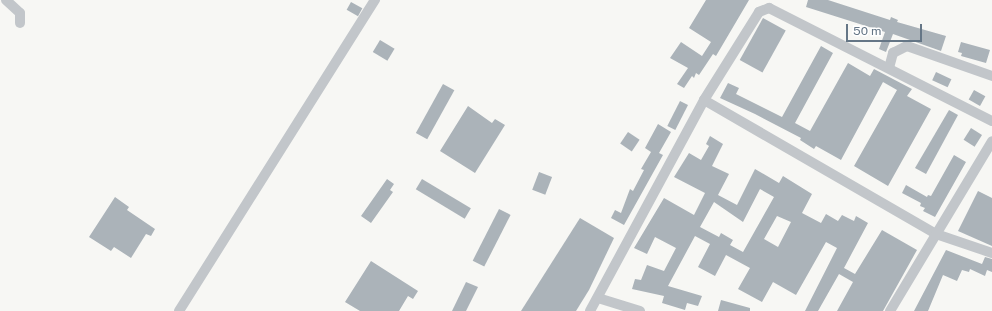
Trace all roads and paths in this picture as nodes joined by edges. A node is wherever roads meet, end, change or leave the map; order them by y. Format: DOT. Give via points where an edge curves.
graph roads {
  1 [pos="6,0"];
  2 [pos="375,0"];
  3 [pos="20,23"];
  4 [pos="890,68"];
  5 [pos="992,76"];
  6 [pos="704,100"];
  7 [pos="992,121"];
  8 [pos="992,141"];
  9 [pos="936,234"];
  10 [pos="992,253"];
  11 [pos="598,298"];
  12 [pos="179,311"];
  13 [pos="590,311"];
  14 [pos="640,311"];
  15 [pos="890,311"];
  1 -- 3 [label="street" via="20,13"];
  2 -- 12 [label="street"];
  4 -- 5 [label="street" via="893,53 907,46"];
  4 -- 6 [label="street" via="769,8 759,12 751,22"];
  4 -- 7 [label="street"];
  6 -- 9 [label="street"];
  6 -- 11 [label="street"];
  8 -- 9 [label="street"];
  9 -- 10 [label="street"];
  9 -- 15 [label="street"];
  11 -- 13 [label="street"];
  11 -- 14 [label="street"];
}
